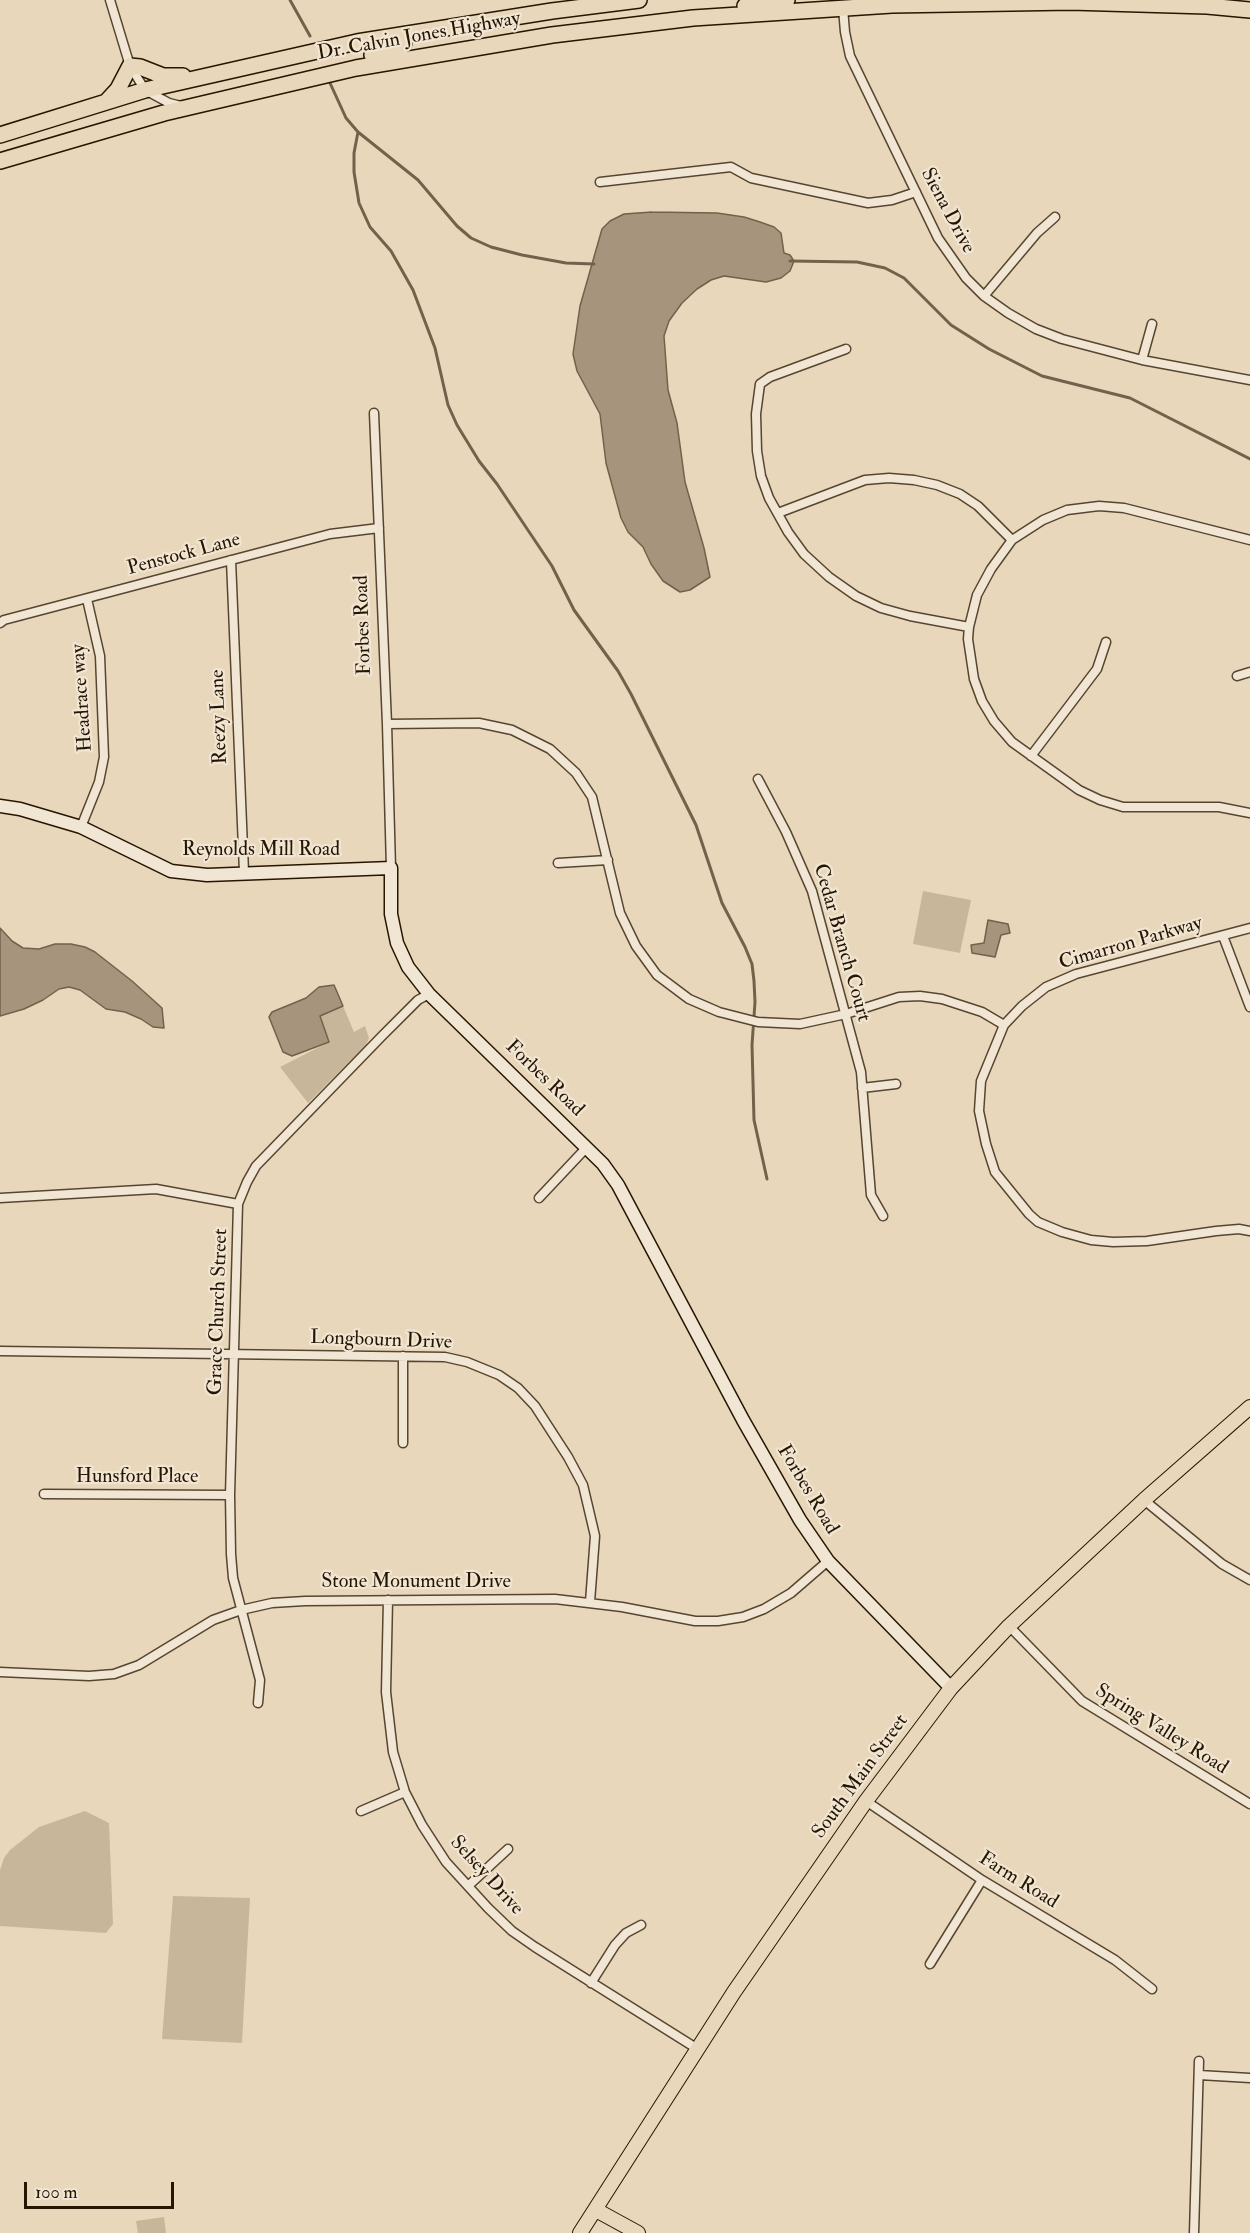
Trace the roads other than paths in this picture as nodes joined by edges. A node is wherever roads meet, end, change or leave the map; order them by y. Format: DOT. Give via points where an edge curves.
graph roads {
  1 [pos="110,0"];
  2 [pos="639,0"];
  3 [pos="787,0"];
  4 [pos="1123,2"];
  5 [pos="844,4"];
  6 [pos="578,8"];
  7 [pos="1250,10"];
  8 [pos="693,18"];
  9 [pos="403,35"];
  10 [pos="431,55"];
  11 [pos="130,66"];
  12 [pos="207,76"];
  13 [pos="145,90"];
  14 [pos="255,92"];
  15 [pos="106,102"];
  16 [pos="188,108"];
  17 [pos="0,135"];
  18 [pos="0,161"];
  19 [pos="600,182"];
  20 [pos="916,192"];
  21 [pos="1055,218"];
  22 [pos="984,296"];
  23 [pos="1152,324"];
  24 [pos="846,350"];
  25 [pos="1142,360"];
  26 [pos="1250,380"];
  27 [pos="374,413"];
  28 [pos="778,513"];
  29 [pos="379,528"];
  30 [pos="1012,540"];
  31 [pos="1250,540"];
  32 [pos="231,560"];
  33 [pos="87,599"];
  34 [pos="0,623"];
  35 [pos="969,627"];
  36 [pos="1106,642"];
  37 [pos="1250,672"];
  38 [pos="1237,676"];
  39 [pos="387,724"];
  40 [pos="1031,756"];
  41 [pos="758,779"];
  42 [pos="0,806"];
  43 [pos="1250,813"];
  44 [pos="81,827"];
  45 [pos="608,860"];
  46 [pos="558,863"];
  47 [pos="391,868"];
  48 [pos="244,872"];
  49 [pos="1250,928"];
  50 [pos="1223,936"];
  51 [pos="429,994"];
  52 [pos="1250,1007"];
  53 [pos="846,1014"];
  54 [pos="1004,1025"];
  55 [pos="896,1084"];
  56 [pos="862,1088"];
  57 [pos="587,1147"];
  58 [pos="0,1198"];
  59 [pos="539,1198"];
  60 [pos="238,1204"];
  61 [pos="883,1216"];
  62 [pos="1250,1231"];
  63 [pos="0,1351"];
  64 [pos="234,1354"];
  65 [pos="403,1356"];
  66 [pos="1250,1407"];
  67 [pos="403,1443"];
  68 [pos="44,1494"];
  69 [pos="230,1495"];
  70 [pos="1144,1500"];
  71 [pos="828,1561"];
  72 [pos="1250,1580"];
  73 [pos="388,1600"];
  74 [pos="590,1602"];
  75 [pos="241,1610"];
  76 [pos="1009,1626"];
  77 [pos="0,1672"];
  78 [pos="951,1688"];
  79 [pos="258,1703"];
  80 [pos="405,1792"];
  81 [pos="866,1801"];
  82 [pos="1250,1804"];
  83 [pos="361,1810"];
  84 [pos="508,1849"];
  85 [pos="982,1880"];
  86 [pos="468,1886"];
  87 [pos="641,1925"];
  88 [pos="930,1964"];
  89 [pos="591,1983"];
  90 [pos="1152,1989"];
  91 [pos="696,2048"];
  92 [pos="1199,2061"];
  93 [pos="1199,2075"];
  94 [pos="1250,2078"];
  95 [pos="596,2210"];
  96 [pos="580,2233"];
  97 [pos="638,2233"];
  98 [pos="1194,2233"];
  1 -- 11 [label="street"];
  2 -- 6 [label="highway, Dr. Calvin Jones Highway"];
  3 -- 8 [label="highway" via="714,10"];
  4 -- 5 [label="highway, Dr. Calvin Jones Highway"];
  4 -- 7 [label="highway, Dr. Calvin Jones Highway"];
  5 -- 8 [label="highway, Dr. Calvin Jones Highway"];
  5 -- 20 [label="street, Siena Drive" via="850,56"];
  6 -- 9 [label="highway, Dr. Calvin Jones Highway"];
  6 -- 10 [label="highway" via="542,21 439,39 432,45"];
  8 -- 10 [label="highway, Dr. Calvin Jones Highway" via="552,34"];
  9 -- 12 [label="highway, Dr. Calvin Jones Highway"];
  9 -- 14 [label="highway" via="402,46 397,50 332,64"];
  10 -- 14 [label="highway, Dr. Calvin Jones Highway"];
  11 -- 12 [label="highway" via="163,76"];
  11 -- 13 [label="street"];
  11 -- 15 [label="highway"];
  12 -- 13 [label="highway, Dr. Calvin Jones Highway"];
  13 -- 15 [label="highway, Dr. Calvin Jones Highway"];
  13 -- 16 [label="street"];
  14 -- 16 [label="highway, Dr. Calvin Jones Highway"];
  15 -- 17 [label="highway, Dr. Calvin Jones Highway"];
  16 -- 18 [label="highway, Dr. Calvin Jones Highway"];
  19 -- 20 [label="street" via="731,167 751,178 868,203"];
  20 -- 22 [label="street, Siena Drive" via="956,266"];
  21 -- 22 [label="street" via="1037,233"];
  22 -- 25 [label="street, Siena Drive" via="1036,329"];
  23 -- 25 [label="street"];
  24 -- 28 [label="street" via="760,384 756,414 759,465"];
  25 -- 26 [label="street, Siena Drive"];
  27 -- 29 [label="street, Forbes Road"];
  28 -- 30 [label="street" via="865,480 908,479 960,494"];
  28 -- 35 [label="street" via="804,554 856,596 910,616"];
  29 -- 32 [label="street, Penstock Lane" via="330,534"];
  29 -- 39 [label="street, Forbes Road"];
  30 -- 31 [label="street" via="1067,510 1099,506 1146,512"];
  30 -- 35 [label="street" via="977,595"];
  32 -- 33 [label="street, Penstock Lane"];
  32 -- 48 [label="street, Reezy Lane"];
  33 -- 34 [label="street, Penstock Lane"];
  33 -- 44 [label="street, Headrace way" via="100,656 104,757 99,782"];
  35 -- 40 [label="street" via="971,661 982,701 1012,742"];
  36 -- 40 [label="street" via="1097,669"];
  37 -- 38 [label="street"];
  39 -- 45 [label="street" via="479,723 512,730 550,749 576,773 592,797"];
  39 -- 47 [label="street, Forbes Road"];
  40 -- 43 [label="street" via="1079,790 1124,807 1219,807"];
  41 -- 53 [label="street, Cedar Branch Court" via="812,891"];
  42 -- 44 [label="street, Reynolds Mill Road"];
  44 -- 48 [label="street, Reynolds Mill Road" via="171,871 207,875"];
  45 -- 46 [label="street"];
  45 -- 53 [label="street" via="620,913 636,946 657,975 689,999 758,1023 800,1024"];
  47 -- 48 [label="street, Reynolds Mill Road"];
  47 -- 51 [label="street, Forbes Road" via="397,944 408,967"];
  49 -- 50 [label="street, Cimarron Parkway"];
  50 -- 52 [label="street"];
  50 -- 54 [label="street, Cimarron Parkway" via="1076,974 1046,987"];
  51 -- 57 [label="street, Forbes Road"];
  51 -- 60 [label="street, Grace Church Street" via="418,1000 256,1166"];
  53 -- 54 [label="street" via="899,998 920,996 982,1012"];
  53 -- 56 [label="street, Cedar Branch Court"];
  54 -- 62 [label="street, Cimarron Parkway" via="981,1081 979,1111 995,1172 1038,1222 1091,1240 1113,1242"];
  55 -- 56 [label="street"];
  56 -- 61 [label="street, Cedar Branch Court" via="871,1195"];
  57 -- 59 [label="street"];
  57 -- 71 [label="street, Forbes Road" via="618,1185 776,1479"];
  58 -- 60 [label="street" via="156,1189"];
  60 -- 64 [label="street, Grace Church Street"];
  63 -- 64 [label="street, Longbourn Drive"];
  64 -- 65 [label="street, Longbourn Drive"];
  64 -- 69 [label="street, Grace Church Street"];
  65 -- 67 [label="street"];
  65 -- 74 [label="street, Longbourn Drive" via="467,1362 499,1375 535,1406 583,1485 591,1513 595,1536"];
  66 -- 70 [label="main road, South Main Street"];
  68 -- 69 [label="street, Hunsford Place"];
  69 -- 75 [label="street, Grace Church Street" via="233,1578"];
  70 -- 72 [label="street" via="1222,1564"];
  70 -- 76 [label="main road, South Main Street"];
  71 -- 74 [label="street, Stone Monument Drive" via="791,1593 764,1609 718,1622"];
  71 -- 78 [label="street, Forbes Road"];
  73 -- 74 [label="street, Stone Monument Drive"];
  73 -- 75 [label="street, Stone Monument Drive" via="272,1603"];
  73 -- 80 [label="street, Selsey Drive" via="388,1721"];
  75 -- 77 [label="street, Stone Monument Drive" via="213,1620 139,1665 114,1674 89,1677"];
  75 -- 79 [label="street, Grace Church Street" via="260,1680"];
  76 -- 78 [label="main road, South Main Street"];
  76 -- 82 [label="street, Spring Valley Road" via="1082,1701"];
  78 -- 81 [label="main road, South Main Street"];
  80 -- 83 [label="street"];
  80 -- 86 [label="street, Selsey Drive" via="446,1862"];
  81 -- 85 [label="street, Farm Road"];
  81 -- 91 [label="main road, South Main Street"];
  84 -- 86 [label="street"];
  85 -- 88 [label="street"];
  85 -- 90 [label="street, Farm Road" via="1115,1960"];
  86 -- 89 [label="street, Selsey Drive" via="512,1931"];
  87 -- 89 [label="street" via="615,1945"];
  89 -- 91 [label="street, Selsey Drive"];
  91 -- 95 [label="main road, South Main Street"];
  92 -- 93 [label="street"];
  93 -- 94 [label="street"];
  93 -- 98 [label="street"];
  95 -- 96 [label="main road, South Main Street"];
  95 -- 97 [label="main road"];
}
